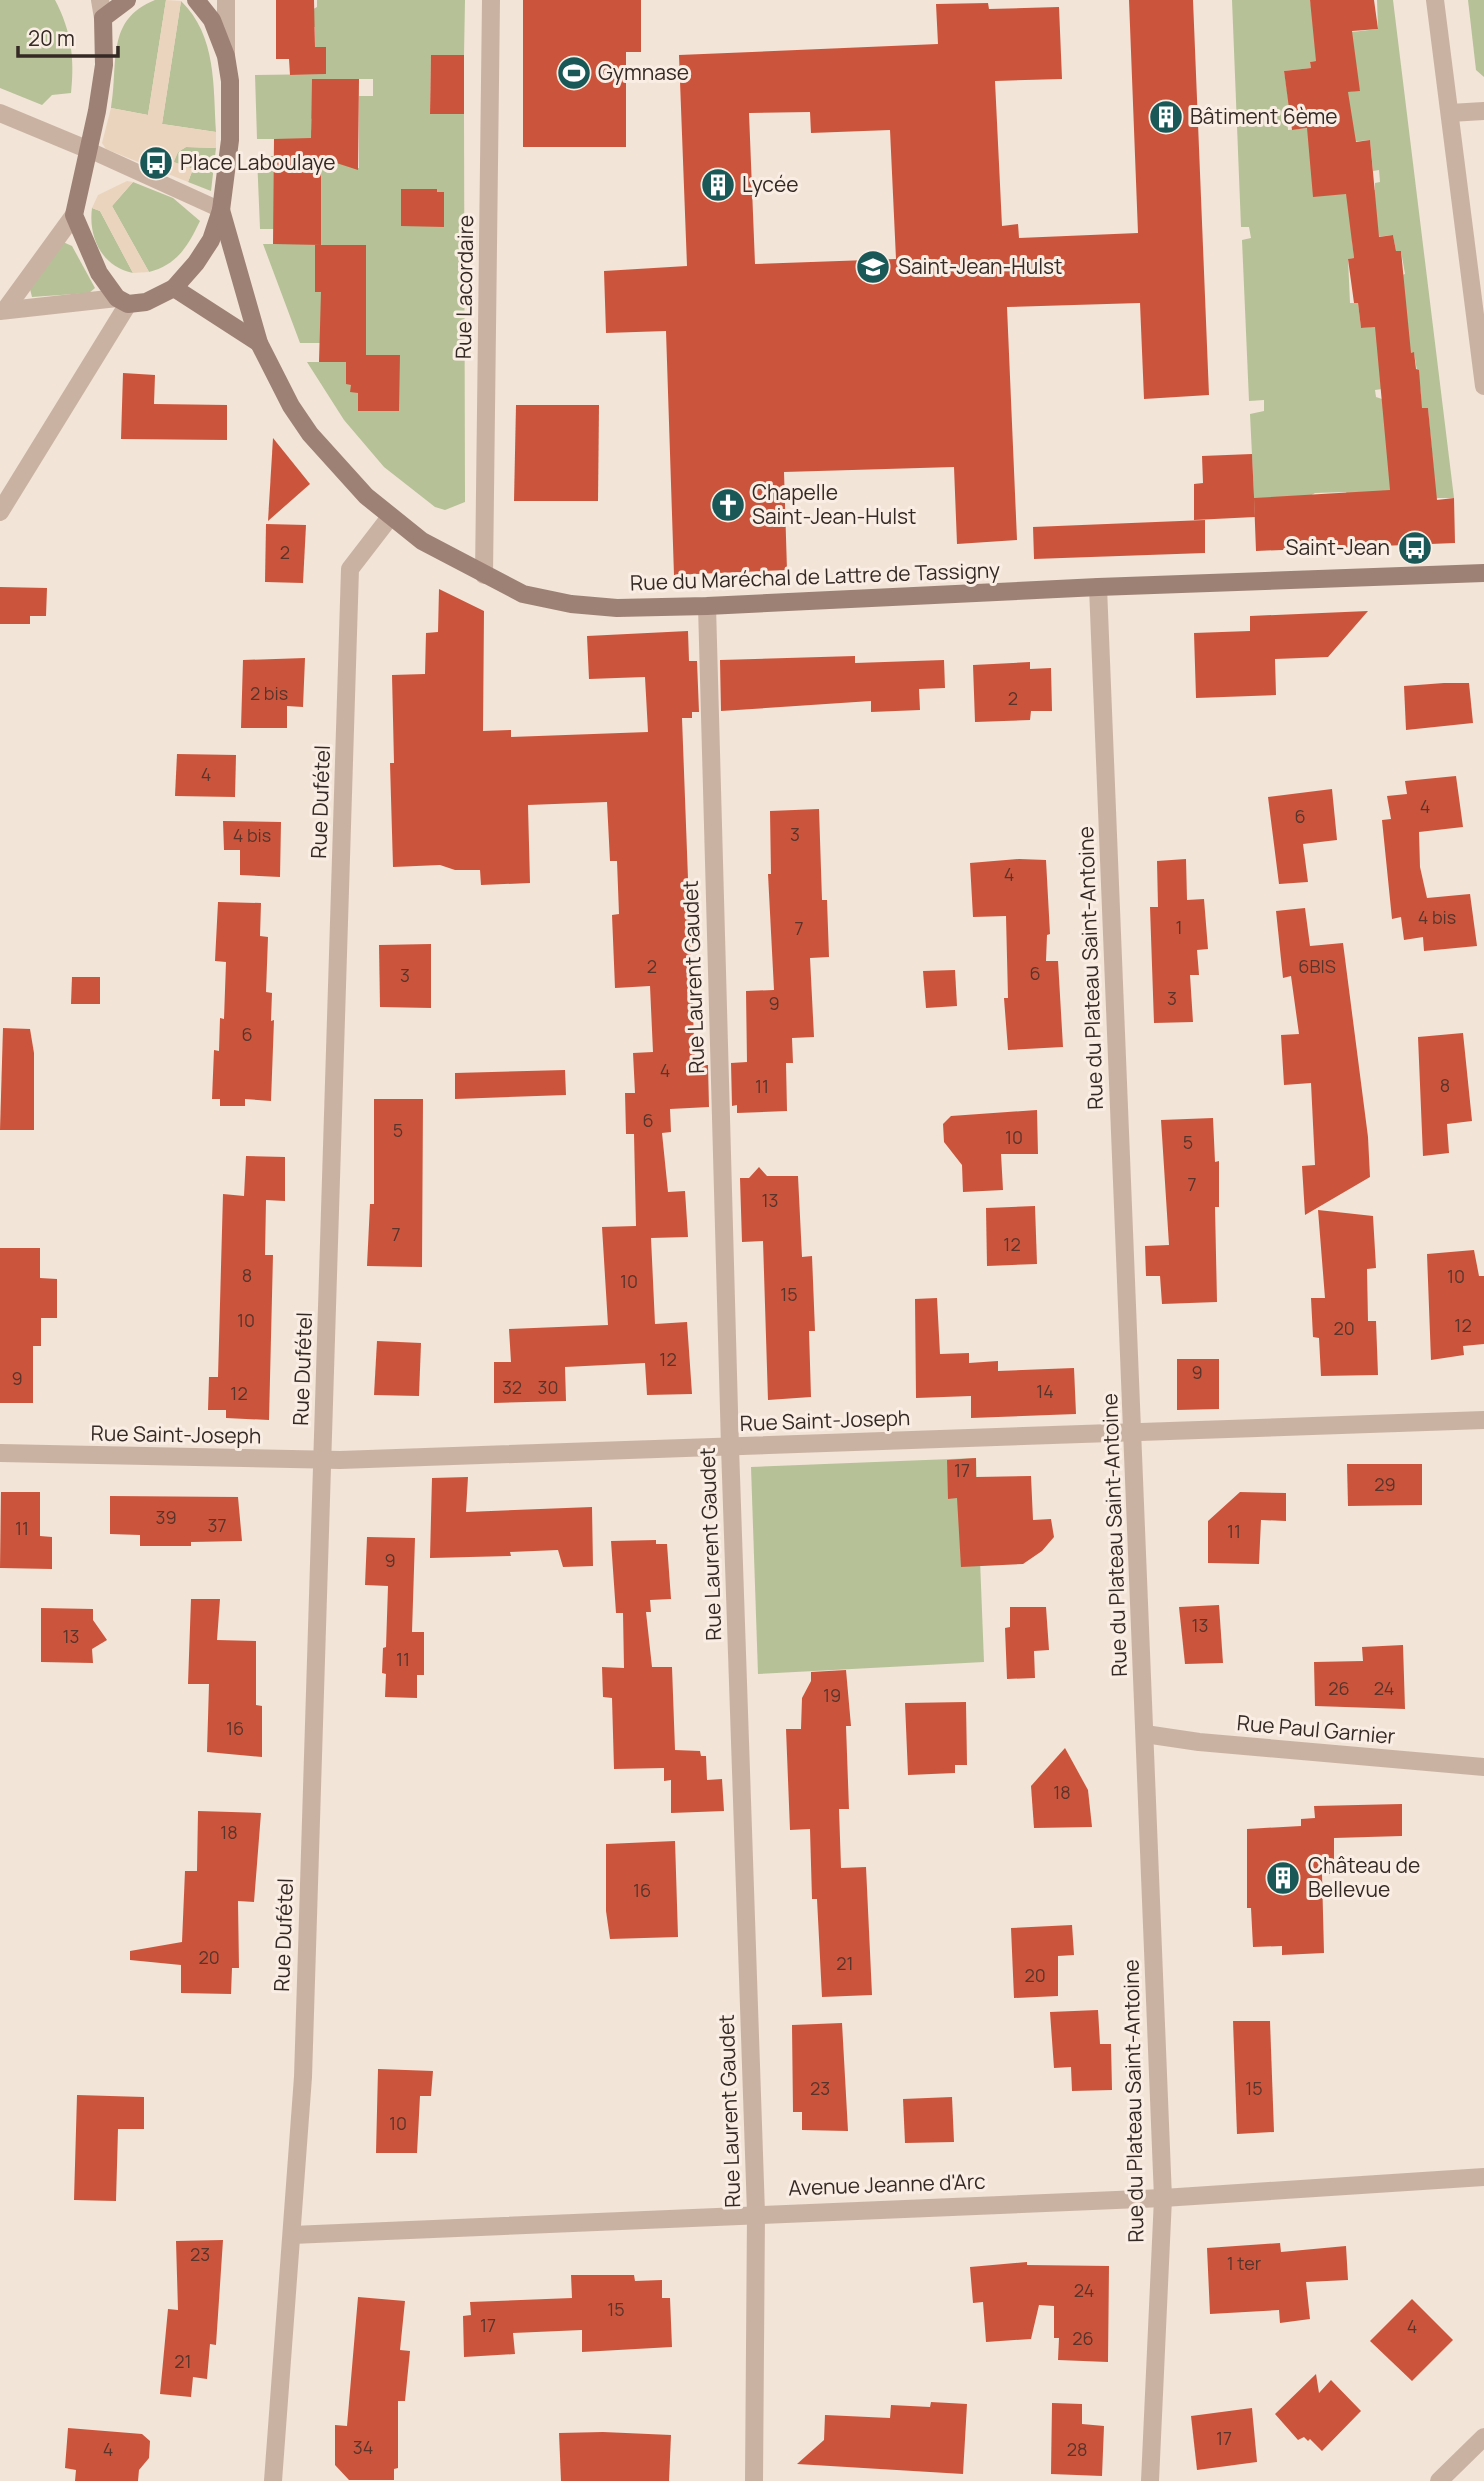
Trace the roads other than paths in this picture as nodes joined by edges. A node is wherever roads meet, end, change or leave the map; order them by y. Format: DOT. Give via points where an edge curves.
graph roads {
  1 [pos="100,0"];
  2 [pos="127,0"];
  3 [pos="196,0"];
  4 [pos="226,0"];
  5 [pos="491,0"];
  6 [pos="1435,0"];
  7 [pos="103,18"];
  8 [pos="226,57"];
  9 [pos="1484,111"];
  10 [pos="0,113"];
  11 [pos="1450,113"];
  12 [pos="89,150"];
  13 [pos="221,210"];
  14 [pos="74,215"];
  15 [pos="174,288"];
  16 [pos="123,301"];
  17 [pos="3,310"];
  18 [pos="259,343"];
  19 [pos="1484,386"];
  20 [pos="0,512"];
  21 [pos="390,517"];
  22 [pos="1484,573"];
  23 [pos="484,575"];
  24 [pos="1098,587"];
  25 [pos="707,606"];
  26 [pos="1484,1420"];
  27 [pos="1134,1433"];
  28 [pos="730,1447"];
  29 [pos="0,1453"];
  30 [pos="322,1460"];
  31 [pos="1145,1734"];
  32 [pos="1484,1768"];
  33 [pos="1484,2177"];
  34 [pos="1163,2198"];
  35 [pos="756,2213"];
  36 [pos="292,2235"];
  37 [pos="1484,2437"];
  38 [pos="273,2481"];
  39 [pos="754,2481"];
  40 [pos="1150,2481"];
  41 [pos="1439,2481"];
  1 -- 7 [label="street"];
  2 -- 7 [label="main road"];
  3 -- 8 [label="main road" via="212,20"];
  4 -- 8 [label="street"];
  5 -- 23 [label="street, Rue Lacordaire"];
  6 -- 11 [label="street"];
  7 -- 12 [label="main road" via="104,65"];
  8 -- 13 [label="main road" via="230,140"];
  9 -- 11 [label="street"];
  10 -- 12 [label="street"];
  11 -- 19 [label="street"];
  12 -- 13 [label="lane"];
  12 -- 14 [label="main road"];
  13 -- 15 [label="main road" via="211,240"];
  13 -- 18 [label="main road, Rue du Maréchal de Lattre de Tassigny"];
  14 -- 16 [label="main road" via="99,273"];
  14 -- 17 [label="street"];
  15 -- 16 [label="main road" via="146,302"];
  15 -- 18 [label="main road"];
  16 -- 17 [label="street"];
  16 -- 20 [label="street"];
  18 -- 21 [label="main road, Rue du Maréchal de Lattre de Tassigny" via="310,434"];
  21 -- 23 [label="main road, Rue du Maréchal de Lattre de Tassigny" via="422,541"];
  21 -- 30 [label="street, Rue Dufétel" via="351,569"];
  22 -- 24 [label="main road, Rue du Maréchal de Lattre de Tassigny"];
  23 -- 25 [label="main road, Rue du Maréchal de Lattre de Tassigny" via="523,594 571,604"];
  24 -- 25 [label="main road, Rue du Maréchal de Lattre de Tassigny"];
  24 -- 27 [label="street, Rue du Plateau Saint-Antoine"];
  25 -- 28 [label="street, Rue Laurent Gaudet"];
  26 -- 27 [label="street, Rue Saint-Joseph"];
  27 -- 28 [label="street, Rue Saint-Joseph"];
  27 -- 31 [label="street, Rue du Plateau Saint-Antoine"];
  28 -- 30 [label="street, Rue Saint-Joseph"];
  28 -- 35 [label="street, Rue Laurent Gaudet"];
  29 -- 30 [label="street, Rue Saint-Joseph"];
  30 -- 36 [label="street, Rue Dufétel" via="303,2077"];
  31 -- 32 [label="street, Rue Paul Garnier"];
  31 -- 34 [label="street, Rue du Plateau Saint-Antoine"];
  33 -- 34 [label="street, Avenue Jeanne d'Arc"];
  34 -- 35 [label="street, Avenue Jeanne d'Arc"];
  34 -- 40 [label="street, Rue du Plateau Saint-Antoine"];
  35 -- 36 [label="street, Avenue Jeanne d'Arc"];
  35 -- 39 [label="street, Rue Laurent Gaudet"];
  36 -- 38 [label="street, Rue Dufétel"];
  37 -- 41 [label="street"];
}
